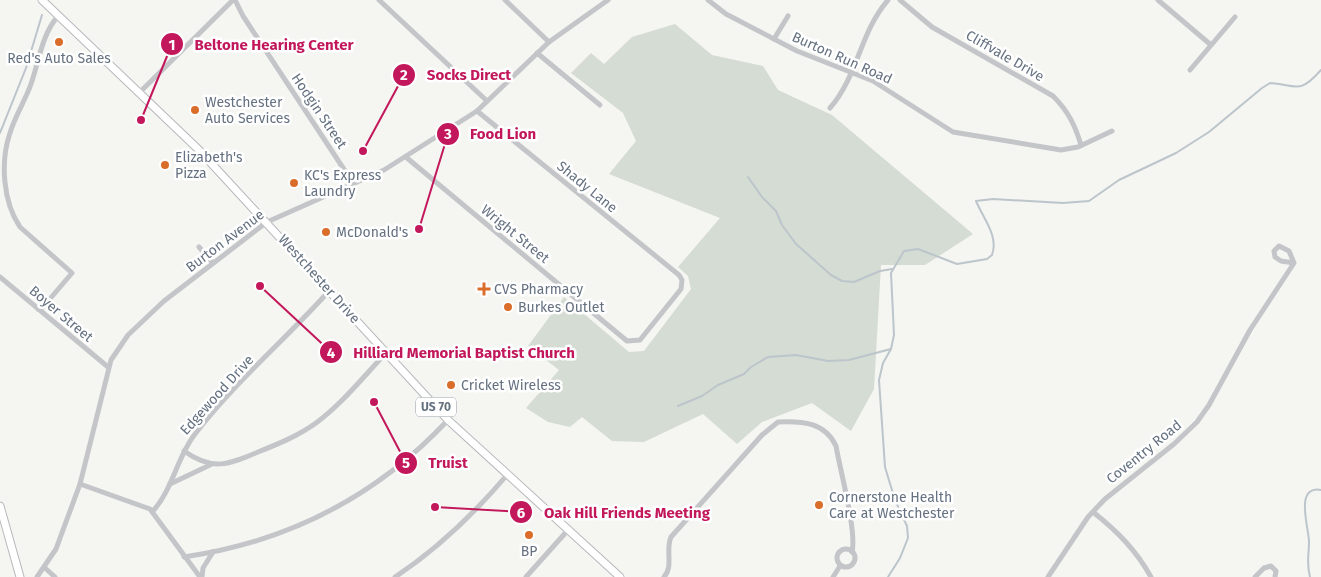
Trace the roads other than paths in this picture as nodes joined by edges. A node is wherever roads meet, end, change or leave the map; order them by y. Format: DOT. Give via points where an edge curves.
graph roads {
  1 [pos="42,0"];
  2 [pos="234,0"];
  3 [pos="378,0"];
  4 [pos="505,0"];
  5 [pos="608,0"];
  6 [pos="708,0"];
  7 [pos="888,0"];
  8 [pos="900,0"];
  9 [pos="1158,0"];
  10 [pos="58,16"];
  11 [pos="788,16"];
  12 [pos="1235,17"];
  13 [pos="774,39"];
  14 [pos="550,42"];
  15 [pos="1211,45"];
  16 [pos="537,53"];
  17 [pos="1190,70"];
  18 [pos="853,73"];
  19 [pos="140,92"];
  20 [pos="488,101"];
  21 [pos="600,105"];
  22 [pos="830,108"];
  23 [pos="477,111"];
  24 [pos="1112,131"];
  25 [pos="1081,145"];
  26 [pos="407,158"];
  27 [pos="353,183"];
  28 [pos="267,222"];
  29 [pos="199,247"];
  30 [pos="213,264"];
  31 [pos="1294,264"];
  32 [pos="0,277"];
  33 [pos="329,290"];
  34 [pos="38,309"];
  35 [pos="634,342"];
  36 [pos="386,353"];
  37 [pos="108,367"];
  38 [pos="448,420"];
  39 [pos="184,451"];
  40 [pos="210,464"];
  41 [pos="507,474"];
  42 [pos="80,484"];
  43 [pos="170,485"];
  44 [pos="0,506"];
  45 [pos="153,511"];
  46 [pos="1093,512"];
  47 [pos="568,530"];
  48 [pos="213,552"];
  49 [pos="852,552"];
  50 [pos="184,558"];
  51 [pos="840,566"];
  52 [pos="45,568"];
  53 [pos="20,577"];
  54 [pos="38,577"];
  55 [pos="55,577"];
  56 [pos="201,577"];
  57 [pos="395,577"];
  58 [pos="526,577"];
  59 [pos="620,577"];
  60 [pos="664,577"];
  61 [pos="833,577"];
  62 [pos="1048,577"];
  63 [pos="1151,577"];
  64 [pos="1255,577"];
  65 [pos="1275,577"];
  1 -- 10 [label="main road, Westchester Drive / US 70"];
  2 -- 19 [label="street"];
  2 -- 27 [label="street, Hodgin Street"];
  3 -- 20 [label="street"];
  4 -- 14 [label="street"];
  5 -- 14 [label="street, Burton Avenue"];
  6 -- 13 [label="street, Burton Run Road" via="726,14"];
  7 -- 18 [label="street" via="870,27"];
  8 -- 25 [label="street, Cliffvale Drive" via="932,27 1053,96 1066,109"];
  9 -- 15 [label="street"];
  10 -- 19 [label="main road, Westchester Drive / US 70"];
  10 -- 34 [label="street" via="48,29 30,88 9,136 6,187 9,208 20,227 72,273"];
  11 -- 13 [label="street"];
  12 -- 15 [label="street"];
  13 -- 18 [label="street, Burton Run Road" via="797,52"];
  14 -- 16 [label="street, Burton Avenue"];
  15 -- 17 [label="street"];
  16 -- 20 [label="street, Burton Avenue"];
  16 -- 21 [label="street"];
  18 -- 22 [label="street" via="843,93"];
  18 -- 25 [label="street, Burton Run Road" via="873,81 953,132 1061,150"];
  19 -- 28 [label="main road, Westchester Drive / US 70"];
  20 -- 23 [label="street, Burton Avenue"];
  23 -- 26 [label="street, Burton Avenue"];
  23 -- 35 [label="street, Shady Lane" via="679,275 681,289 645,336"];
  24 -- 25 [label="street, Burton Run Road"];
  26 -- 27 [label="street, Burton Avenue"];
  26 -- 35 [label="street, Wright Street" via="628,341"];
  27 -- 28 [label="street, Burton Avenue"];
  28 -- 30 [label="street, Burton Avenue"];
  28 -- 33 [label="main road, Westchester Drive / US 70"];
  29 -- 30 [label="street"];
  30 -- 37 [label="street, Burton Avenue" via="164,301 128,335"];
  31 -- 46 [label="street, Coventry Road" via="1250,330 1198,422 1120,485"];
  32 -- 34 [label="street, Boyer Street"];
  33 -- 36 [label="main road, Westchester Drive / US 70"];
  33 -- 39 [label="street, Edgewood Drive" via="222,402"];
  34 -- 37 [label="street, Boyer Street"];
  36 -- 38 [label="main road, Westchester Drive / US 70"];
  36 -- 40 [label="street" via="337,404 301,433 234,462"];
  37 -- 42 [label="street, Burton Avenue"];
  38 -- 41 [label="main road, Westchester Drive / US 70"];
  38 -- 48 [label="street" via="399,466 338,508 288,532"];
  39 -- 40 [label="street"];
  39 -- 43 [label="street, Edgewood Drive"];
  40 -- 43 [label="street"];
  41 -- 47 [label="main road, Westchester Drive / US 70"];
  41 -- 57 [label="street" via="479,508 444,542"];
  42 -- 45 [label="street"];
  42 -- 52 [label="street, Burton Avenue"];
  43 -- 45 [label="street, Edgewood Drive"];
  44 -- 53 [label="main road"];
  45 -- 50 [label="street"];
  46 -- 62 [label="street, Coventry Road"];
  46 -- 63 [label="street" via="1121,535"];
  47 -- 58 [label="street"];
  47 -- 59 [label="main road, Westchester Drive / US 70"];
  48 -- 50 [label="street"];
  48 -- 56 [label="street"];
  49 -- 51 [label="street" via="855,557 852,565"];
  49 -- 51 [label="street" via="844,549 839,552"];
  49 -- 60 [label="street" via="854,544 832,436 817,425 778,422 762,435 671,537 669,571"];
  50 -- 56 [label="street"];
  51 -- 61 [label="street"];
  52 -- 54 [label="street, Burton Avenue"];
  52 -- 55 [label="street"];
  64 -- 65 [label="street" via="1271,566 1276,571"];
}
